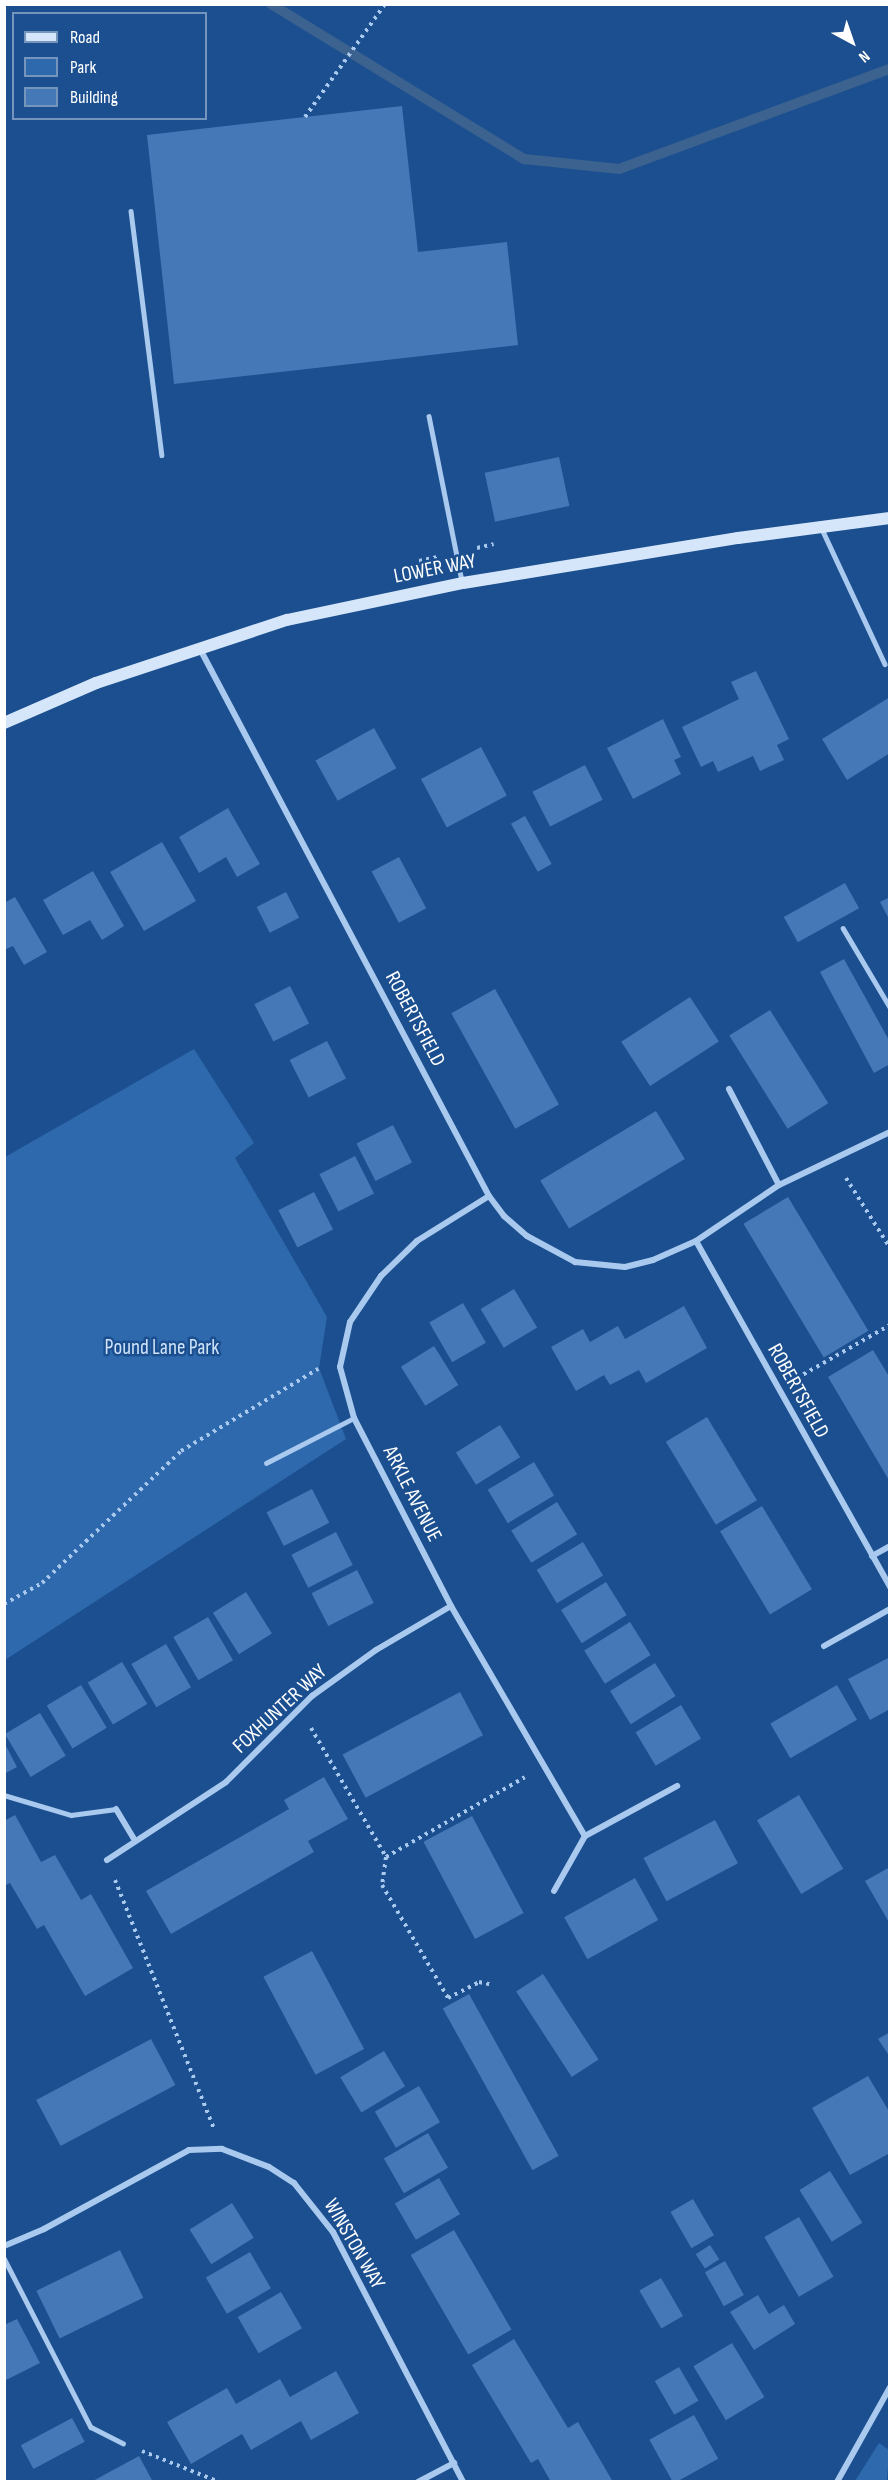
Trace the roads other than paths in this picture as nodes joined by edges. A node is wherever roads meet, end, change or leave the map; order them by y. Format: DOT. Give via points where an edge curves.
graph roads {
  1 [pos="131,211"];
  2 [pos="429,416"];
  3 [pos="162,455"];
  4 [pos="890,518"];
  5 [pos="821,527"];
  6 [pos="463,583"];
  7 [pos="200,648"];
  8 [pos="885,664"];
  9 [pos="4,723"];
  10 [pos="843,928"];
  11 [pos="890,1007"];
  12 [pos="729,1089"];
  13 [pos="890,1132"];
  14 [pos="779,1185"];
  15 [pos="489,1196"];
  16 [pos="696,1241"];
  17 [pos="354,1418"];
  18 [pos="266,1463"];
  19 [pos="890,1546"];
  20 [pos="872,1556"];
  21 [pos="890,1587"];
  22 [pos="451,1606"];
  23 [pos="890,1609"];
  24 [pos="824,1646"];
  25 [pos="677,1786"];
  26 [pos="4,1795"];
  27 [pos="116,1809"];
  28 [pos="585,1836"];
  29 [pos="135,1841"];
  30 [pos="107,1860"];
  31 [pos="554,1891"];
  32 [pos="4,2246"];
  33 [pos="4,2258"];
  34 [pos="890,2387"];
  35 [pos="123,2443"];
  36 [pos="454,2463"];
  37 [pos="418,2481"];
  38 [pos="464,2481"];
  39 [pos="837,2481"];
  1 -- 3 [label="lane"];
  2 -- 6 [label="lane"];
  4 -- 5 [label="street, LOWER WAY"];
  5 -- 6 [label="street, LOWER WAY"];
  5 -- 8 [label="lane"];
  6 -- 7 [label="street, LOWER WAY" via="286,620"];
  7 -- 9 [label="street, LOWER WAY" via="96,683"];
  7 -- 15 [label="street, ROBERTSFIELD"];
  10 -- 11 [label="lane"];
  12 -- 14 [label="street"];
  13 -- 14 [label="street, ROBERTSFIELD"];
  14 -- 16 [label="street, ROBERTSFIELD"];
  15 -- 16 [label="street, ROBERTSFIELD" via="527,1236 575,1262 625,1267 653,1260"];
  15 -- 17 [label="street, ARKLE AVENUE" via="396,1258 350,1322 340,1366"];
  16 -- 20 [label="street, ROBERTSFIELD"];
  17 -- 18 [label="lane"];
  17 -- 22 [label="street, ARKLE AVENUE"];
  19 -- 20 [label="street"];
  20 -- 21 [label="street, ROBERTSFIELD"];
  22 -- 28 [label="street, ARKLE AVENUE"];
  22 -- 29 [label="street, FOXHUNTER WAY" via="376,1650 300,1709 226,1782"];
  23 -- 24 [label="street"];
  25 -- 28 [label="street"];
  26 -- 27 [label="lane" via="70,1815"];
  27 -- 29 [label="street"];
  28 -- 31 [label="street"];
  29 -- 30 [label="street, FOXHUNTER WAY"];
  32 -- 36 [label="street, WINSTON WAY" via="44,2229 189,2150 222,2149 269,2167 294,2183 316,2206"];
  33 -- 35 [label="lane" via="91,2427"];
  34 -- 39 [label="street"];
  36 -- 37 [label="street"];
  36 -- 38 [label="street, WINSTON WAY"];
}
